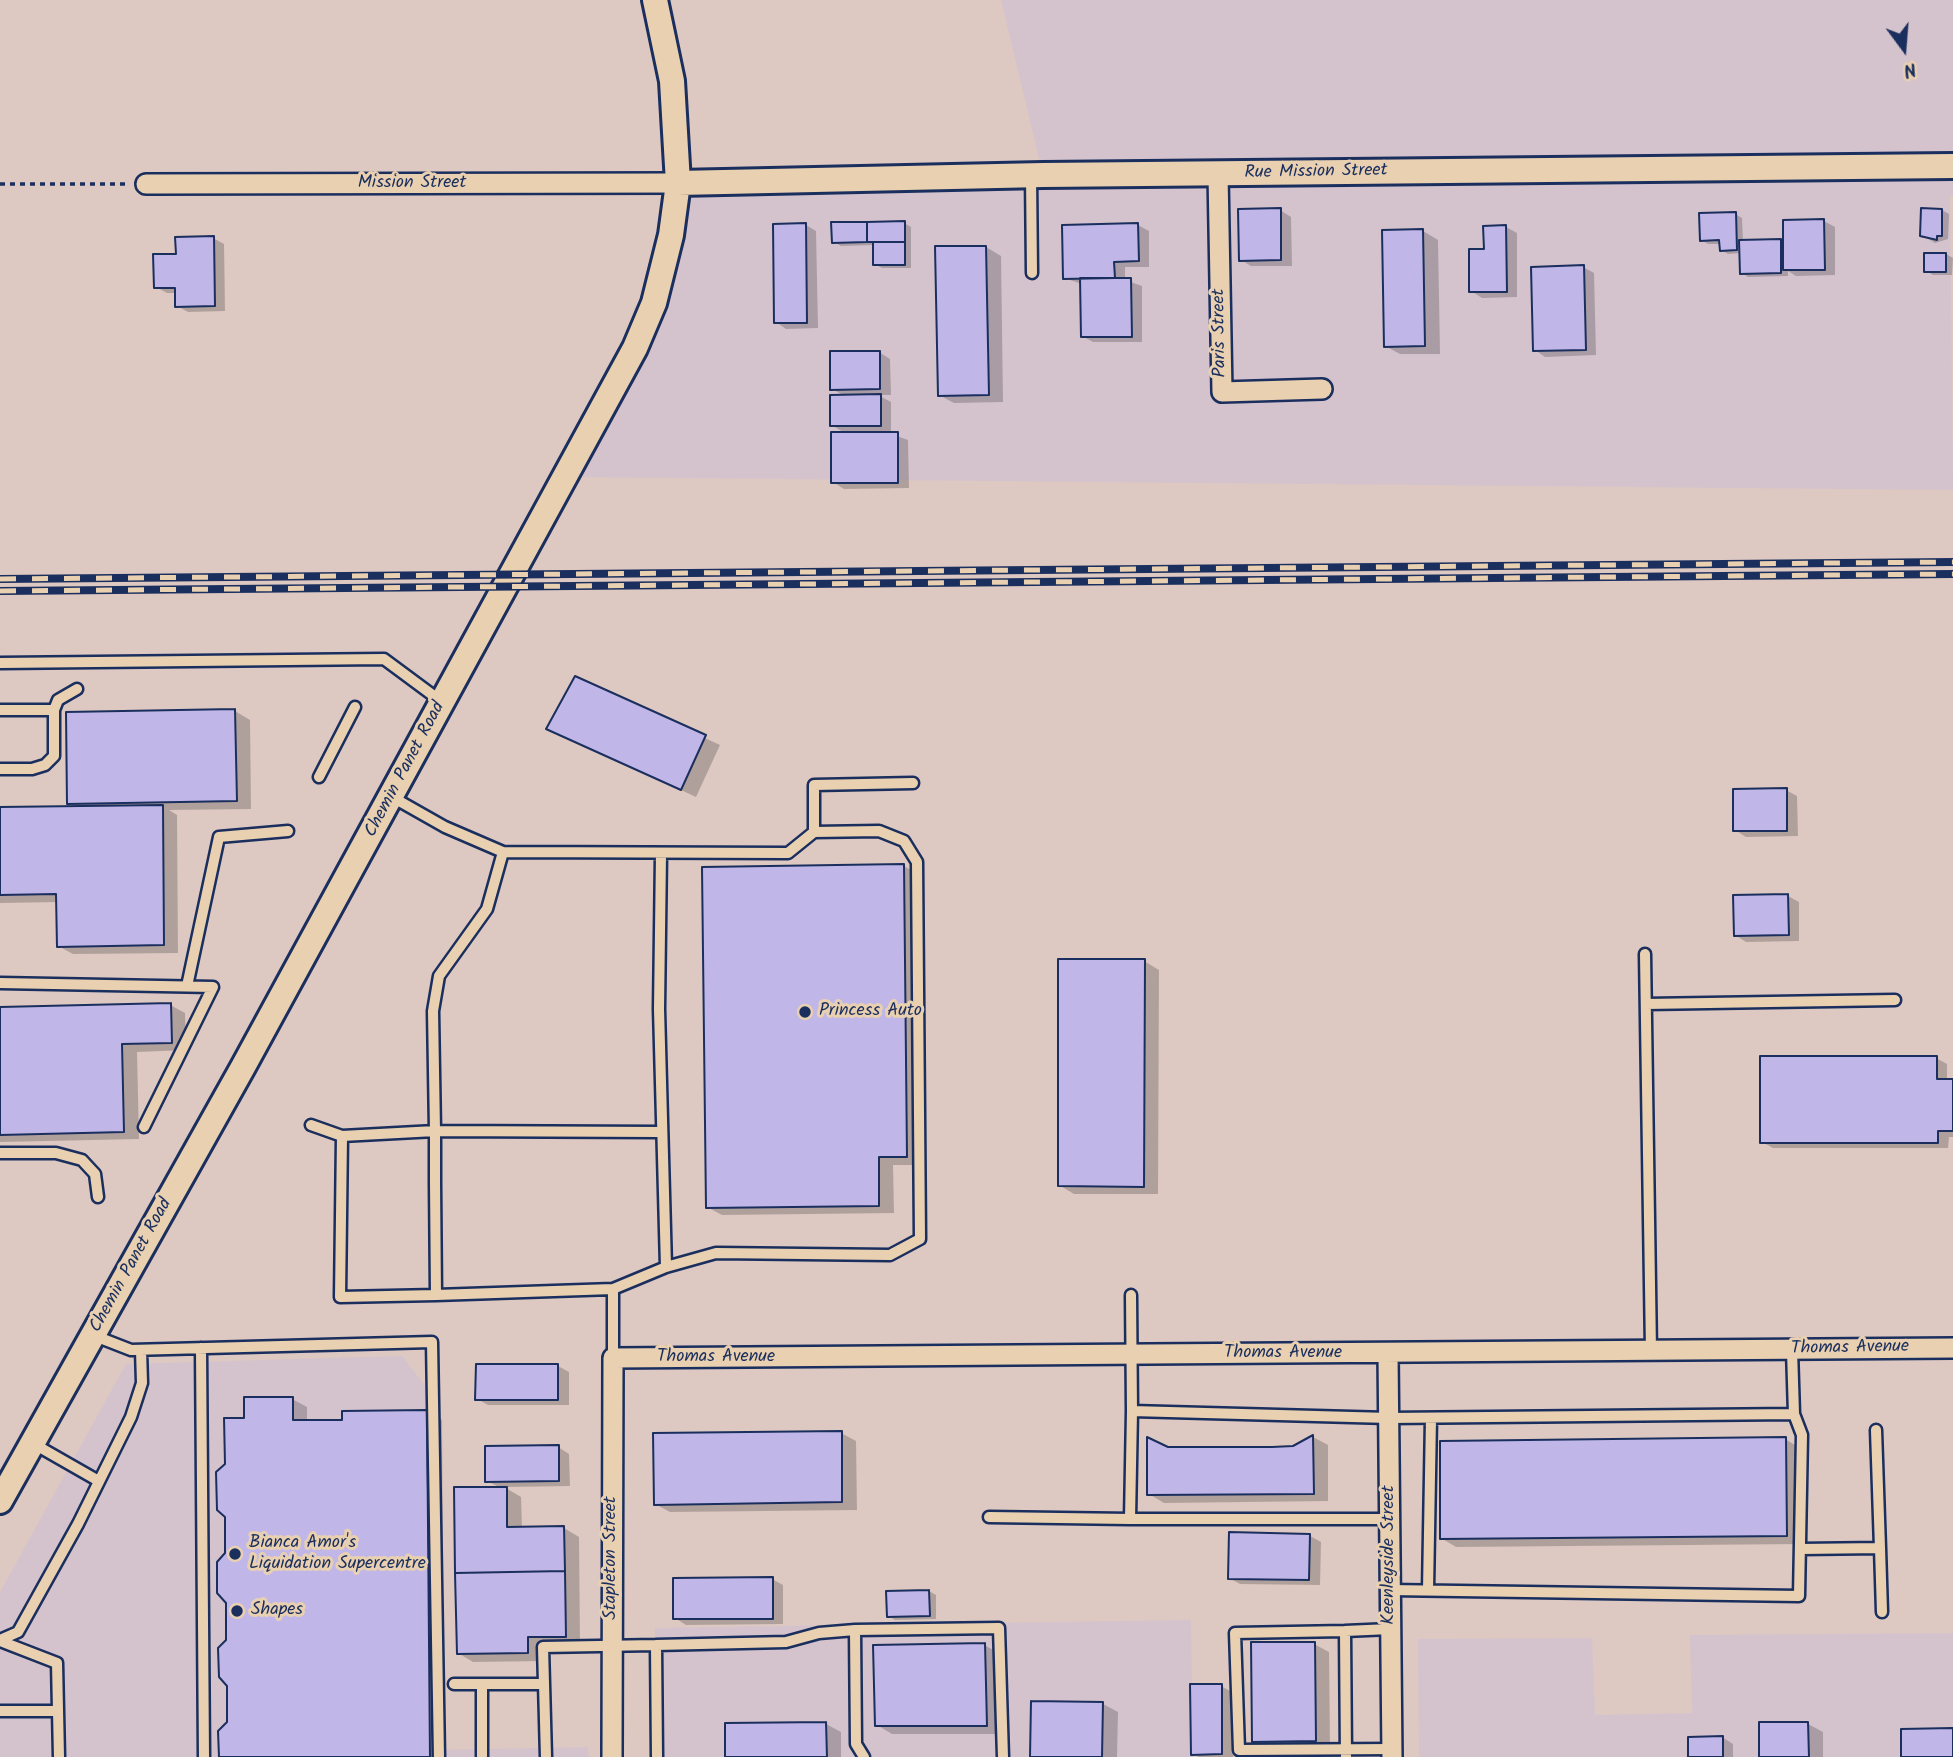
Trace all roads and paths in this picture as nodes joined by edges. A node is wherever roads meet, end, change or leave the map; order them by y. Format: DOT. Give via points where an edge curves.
graph roads {
  1 [pos="655,0"];
  2 [pos="1953,166"];
  3 [pos="1217,174"];
  4 [pos="1031,175"];
  5 [pos="678,183"];
  6 [pos="0,184"];
  7 [pos="146,184"];
  8 [pos="1032,273"];
  9 [pos="1322,389"];
  10 [pos="0,663"];
  11 [pos="77,689"];
  12 [pos="442,702"];
  13 [pos="355,707"];
  14 [pos="0,710"];
  15 [pos="54,710"];
  16 [pos="0,769"];
  17 [pos="320,777"];
  18 [pos="913,783"];
  19 [pos="391,797"];
  20 [pos="288,831"];
  21 [pos="814,832"];
  22 [pos="503,852"];
  23 [pos="661,854"];
  24 [pos="1645,954"];
  25 [pos="0,984"];
  26 [pos="187,986"];
  27 [pos="1895,1000"];
  28 [pos="1646,1004"];
  29 [pos="311,1125"];
  30 [pos="144,1127"];
  31 [pos="435,1130"];
  32 [pos="661,1132"];
  33 [pos="342,1136"];
  34 [pos="0,1153"];
  35 [pos="98,1198"];
  36 [pos="666,1267"];
  37 [pos="613,1289"];
  38 [pos="1130,1294"];
  39 [pos="436,1295"];
  40 [pos="93,1336"];
  41 [pos="201,1348"];
  42 [pos="1953,1348"];
  43 [pos="141,1350"];
  44 [pos="1792,1350"];
  45 [pos="1651,1351"];
  46 [pos="1388,1353"];
  47 [pos="1132,1355"];
  48 [pos="613,1358"];
  49 [pos="1132,1411"];
  50 [pos="1794,1414"];
  51 [pos="1389,1418"];
  52 [pos="1431,1418"];
  53 [pos="1876,1430"];
  54 [pos="33,1443"];
  55 [pos="97,1480"];
  56 [pos="0,1501"];
  57 [pos="989,1517"];
  58 [pos="1130,1519"];
  59 [pos="1390,1519"];
  60 [pos="1880,1548"];
  61 [pos="1801,1549"];
  62 [pos="1390,1590"];
  63 [pos="1428,1590"];
  64 [pos="1882,1612"];
  65 [pos="1390,1629"];
  66 [pos="855,1630"];
  67 [pos="1345,1631"];
  68 [pos="0,1640"];
  69 [pos="611,1645"];
  70 [pos="656,1645"];
  71 [pos="454,1684"];
  72 [pos="482,1684"];
  73 [pos="543,1684"];
  74 [pos="0,1711"];
  75 [pos="58,1711"];
  76 [pos="1346,1753"];
  77 [pos="1392,1753"];
  78 [pos="59,1757"];
  79 [pos="204,1757"];
  80 [pos="439,1757"];
  81 [pos="482,1757"];
  82 [pos="546,1757"];
  83 [pos="612,1757"];
  84 [pos="657,1757"];
  85 [pos="864,1757"];
  86 [pos="1003,1757"];
  1 -- 5 [label="street, Chemin Panet Road" via="672,81"];
  2 -- 3 [label="street, Rue Mission Street"];
  3 -- 4 [label="street, Rue Mission Street"];
  3 -- 9 [label="street, Paris Street" via="1222,393"];
  4 -- 5 [label="street, Rue Mission Street"];
  4 -- 8 [label="lane"];
  5 -- 7 [label="street, Mission Street"];
  5 -- 12 [label="street, Chemin Panet Road" via="654,303 635,348"];
  6 -- 7 [label="path"];
  10 -- 12 [label="lane" via="384,659"];
  11 -- 15 [label="lane" via="58,700"];
  12 -- 19 [label="street, Chemin Panet Road"];
  13 -- 17 [label="lane"];
  14 -- 15 [label="lane"];
  15 -- 16 [label="lane" via="54,756 32,769"];
  18 -- 21 [label="lane" via="814,785"];
  19 -- 22 [label="lane"];
  19 -- 40 [label="street, Chemin Panet Road"];
  20 -- 26 [label="lane" via="219,838"];
  21 -- 23 [label="lane" via="788,853"];
  21 -- 36 [label="lane" via="879,831 904,841 917,862 920,1239 890,1255 716,1253"];
  22 -- 23 [label="lane"];
  22 -- 31 [label="lane" via="487,909 439,976 433,1011"];
  23 -- 32 [label="lane"];
  24 -- 28 [label="lane"];
  25 -- 26 [label="lane"];
  26 -- 30 [label="lane" via="213,987"];
  27 -- 28 [label="lane"];
  28 -- 45 [label="lane"];
  29 -- 33 [label="lane"];
  31 -- 32 [label="lane"];
  31 -- 33 [label="lane"];
  31 -- 39 [label="lane"];
  32 -- 36 [label="lane"];
  33 -- 39 [label="lane" via="340,1297"];
  34 -- 35 [label="lane" via="56,1153 82,1160 94,1174"];
  36 -- 37 [label="lane"];
  37 -- 39 [label="lane"];
  37 -- 48 [label="lane"];
  38 -- 47 [label="lane"];
  40 -- 43 [label="lane"];
  40 -- 54 [label="street, Chemin Panet Road"];
  41 -- 43 [label="lane"];
  41 -- 79 [label="lane"];
  41 -- 80 [label="lane" via="432,1342"];
  42 -- 44 [label="street, Thomas Avenue"];
  43 -- 55 [label="lane" via="139,1396"];
  44 -- 45 [label="street, Thomas Avenue"];
  44 -- 50 [label="lane"];
  45 -- 46 [label="street, Thomas Avenue"];
  46 -- 47 [label="street, Thomas Avenue"];
  46 -- 51 [label="street, Keenleyside Street"];
  47 -- 48 [label="street, Thomas Avenue"];
  47 -- 49 [label="lane"];
  48 -- 69 [label="street, Stapleton Street"];
  49 -- 51 [label="lane"];
  49 -- 58 [label="lane"];
  50 -- 52 [label="lane"];
  50 -- 61 [label="lane" via="1802,1435"];
  51 -- 52 [label="lane"];
  51 -- 59 [label="street, Keenleyside Street"];
  52 -- 63 [label="lane"];
  53 -- 60 [label="lane"];
  54 -- 55 [label="lane"];
  54 -- 56 [label="street, Chemin Panet Road"];
  55 -- 68 [label="lane" via="18,1632"];
  57 -- 58 [label="lane"];
  58 -- 59 [label="lane"];
  59 -- 62 [label="street, Keenleyside Street"];
  60 -- 61 [label="lane"];
  60 -- 64 [label="lane"];
  61 -- 63 [label="lane" via="1800,1596"];
  62 -- 63 [label="lane"];
  62 -- 65 [label="street, Keenleyside Street"];
  65 -- 67 [label="lane"];
  65 -- 77 [label="street, Keenleyside Street"];
  66 -- 70 [label="lane" via="786,1642"];
  66 -- 85 [label="lane" via="856,1744"];
  66 -- 86 [label="lane" via="999,1628"];
  67 -- 76 [label="lane"];
  67 -- 76 [label="lane" via="1235,1633 1239,1750"];
  68 -- 75 [label="lane" via="57,1663"];
  69 -- 70 [label="lane"];
  69 -- 73 [label="lane" via="543,1647"];
  69 -- 83 [label="street, Stapleton Street"];
  70 -- 84 [label="lane"];
  71 -- 72 [label="lane"];
  72 -- 73 [label="lane"];
  72 -- 81 [label="lane"];
  73 -- 82 [label="lane"];
  74 -- 75 [label="lane"];
  75 -- 78 [label="lane"];
  76 -- 77 [label="lane"];
}
